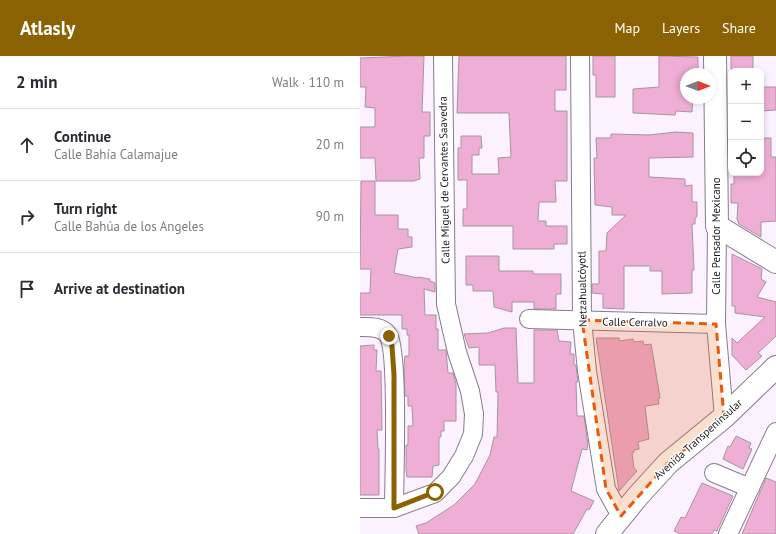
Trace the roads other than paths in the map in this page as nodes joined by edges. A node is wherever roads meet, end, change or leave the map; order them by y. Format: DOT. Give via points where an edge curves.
graph roads {
  1 [pos="443,56"];
  2 [pos="580,56"];
  3 [pos="715,56"];
  4 [pos="717,226"];
  5 [pos="776,262"];
  6 [pos="529,319"];
  7 [pos="582,320"];
  8 [pos="716,324"];
  9 [pos="360,327"];
  10 [pos="776,367"];
  11 [pos="724,417"];
  12 [pos="776,432"];
  13 [pos="714,473"];
  14 [pos="750,488"];
  15 [pos="360,508"];
  16 [pos="394,508"];
  17 [pos="621,516"];
  18 [pos="607,534"];
  19 [pos="728,534"];
  1 -- 16 [label="street, Calle Miguel de Cervantes Saavedra" via="446,304 457,352 470,391 474,414 473,434 464,456 451,477 435,492"];
  2 -- 7 [label="street, Netzahualcóyotl"];
  3 -- 4 [label="main road, Calle Pensador Mexicano"];
  4 -- 5 [label="main road"];
  4 -- 8 [label="street, Calle Pensador Mexicano"];
  6 -- 7 [label="street, Calle Cerralvo"];
  7 -- 8 [label="street, Calle Cerralvo"];
  7 -- 17 [label="street, Netzahualcóyotl" via="589,385 606,489"];
  8 -- 11 [label="street, Calle Pensador Mexicano"];
  9 -- 16 [label="street" via="383,330 389,336 392,346"];
  10 -- 11 [label="main road, Avenida Transpeninsular"];
  11 -- 17 [label="main road, Avenida Transpeninsular" via="668,463"];
  12 -- 14 [label="street"];
  13 -- 14 [label="street"];
  14 -- 19 [label="street"];
  15 -- 16 [label="street"];
  17 -- 18 [label="main road, Avenida Transpeninsular"];
}
